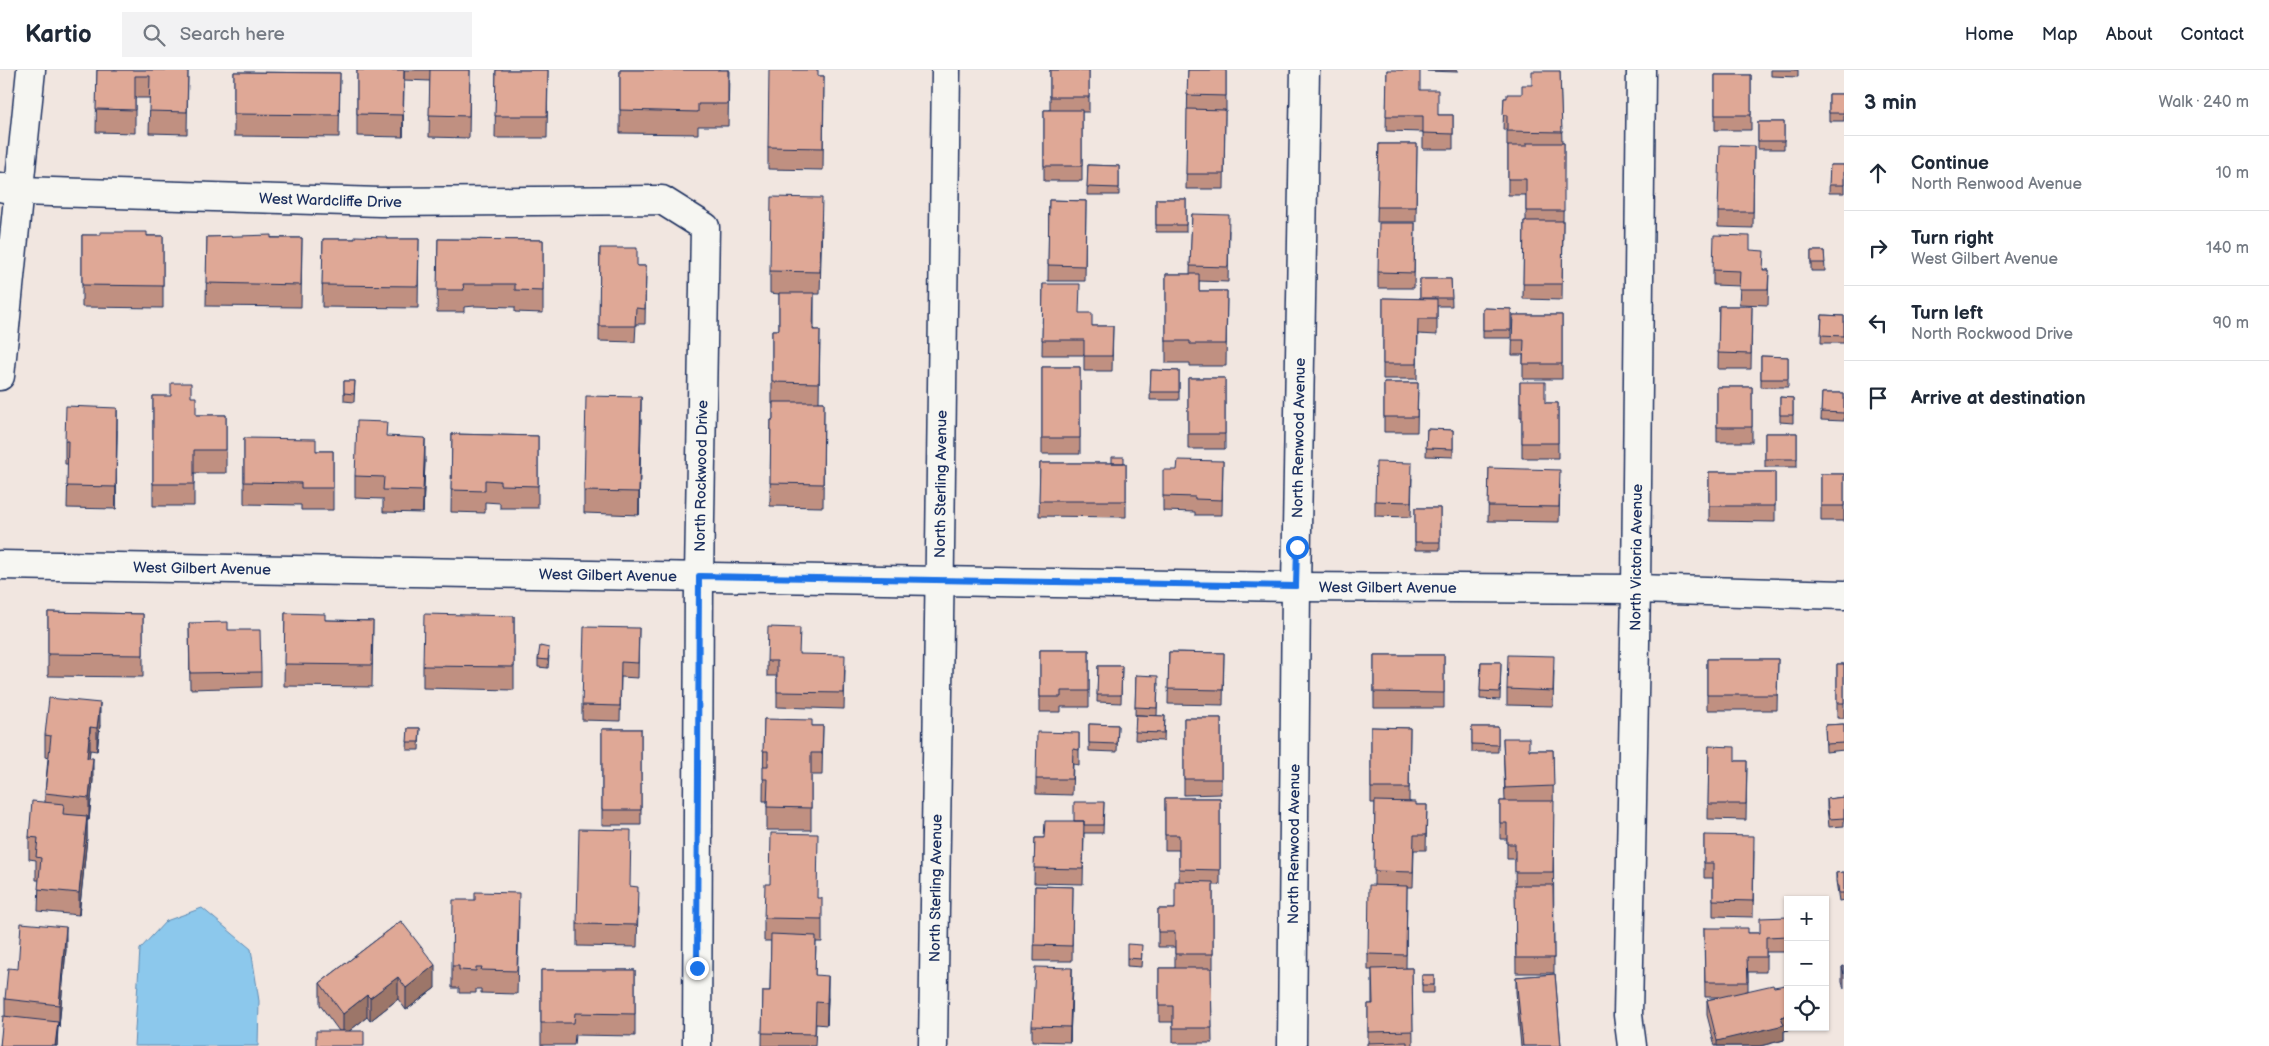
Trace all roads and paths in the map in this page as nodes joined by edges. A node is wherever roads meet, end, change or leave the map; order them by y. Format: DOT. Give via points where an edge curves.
graph roads {
  1 [pos="30,70"];
  2 [pos="946,70"];
  3 [pos="1304,70"];
  4 [pos="1641,70"];
  5 [pos="10,189"];
  6 [pos="662,200"];
  7 [pos="0,376"];
  8 [pos="0,565"];
  9 [pos="699,576"];
  10 [pos="941,580"];
  11 [pos="1296,586"];
  12 [pos="1636,589"];
  13 [pos="1844,595"];
  14 [pos="697,1046"];
  15 [pos="933,1046"];
  16 [pos="1292,1046"];
  17 [pos="1632,1046"];
  1 -- 5 [label="street"];
  2 -- 10 [label="street, North Sterling Avenue" via="939,472"];
  3 -- 11 [label="street, North Renwood Avenue"];
  4 -- 12 [label="street, North Victoria Avenue"];
  5 -- 6 [label="street, West Wardcliffe Drive" via="380,202"];
  5 -- 7 [label="street"];
  6 -- 9 [label="street, North Rockwood Drive" via="705,227"];
  8 -- 9 [label="street, West Gilbert Avenue"];
  9 -- 10 [label="street, West Gilbert Avenue"];
  9 -- 14 [label="street, North Rockwood Drive"];
  10 -- 11 [label="street, West Gilbert Avenue"];
  10 -- 15 [label="street, North Sterling Avenue"];
  11 -- 12 [label="street, West Gilbert Avenue"];
  11 -- 16 [label="street, North Renwood Avenue"];
  12 -- 13 [label="street, West Gilbert Avenue"];
  12 -- 17 [label="street, North Victoria Avenue" via="1628,1015"];
}
